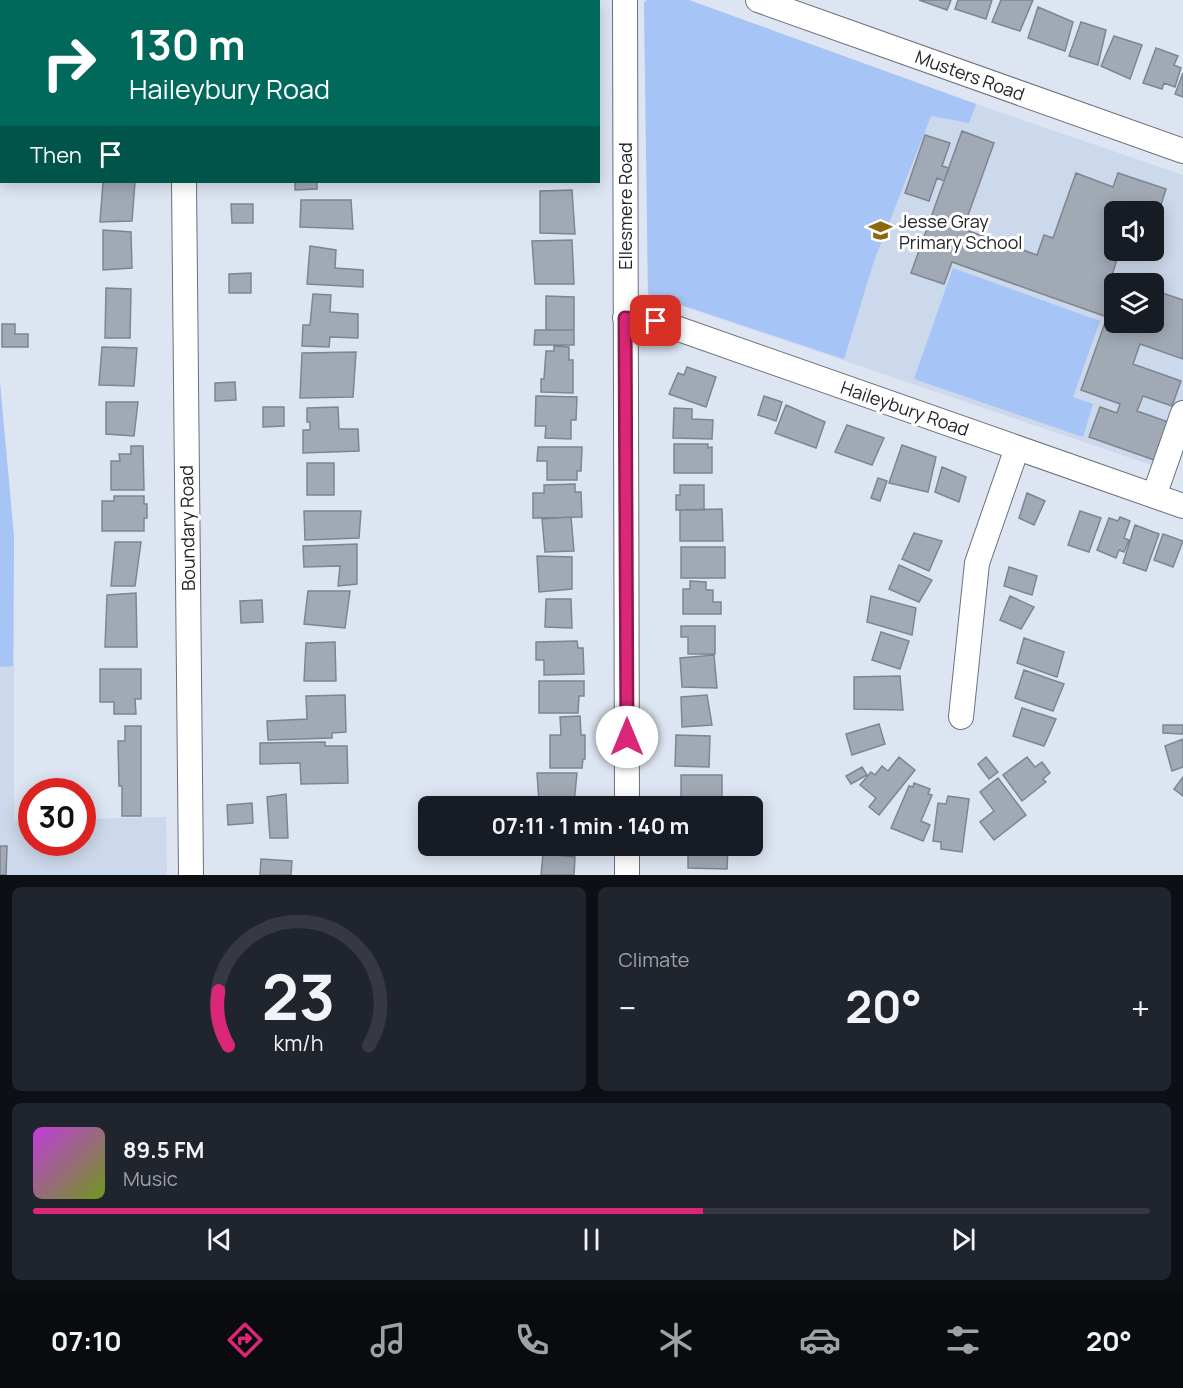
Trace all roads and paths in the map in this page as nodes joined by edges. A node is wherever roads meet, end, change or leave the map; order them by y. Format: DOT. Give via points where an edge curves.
graph roads {
  1 [pos="625,0"];
  2 [pos="758,0"];
  3 [pos="1183,151"];
  4 [pos="184,183"];
  5 [pos="625,318"];
  6 [pos="1183,413"];
  7 [pos="1017,448"];
  8 [pos="1154,496"];
  9 [pos="1183,506"];
  10 [pos="961,717"];
  11 [pos="627,796"];
  12 [pos="627,856"];
  13 [pos="191,875"];
  14 [pos="627,875"];
  1 -- 5 [label="street, Ellesmere Road"];
  2 -- 3 [label="street, Musters Road"];
  4 -- 13 [label="street, Boundary Road"];
  5 -- 7 [label="street, Haileybury Road" via="656,321"];
  5 -- 11 [label="street, Ellesmere Road"];
  6 -- 8 [label="street"];
  7 -- 8 [label="street, Haileybury Road"];
  7 -- 10 [label="street" via="976,562"];
  8 -- 9 [label="street, Haileybury Road"];
  12 -- 14 [label="street"];
}
